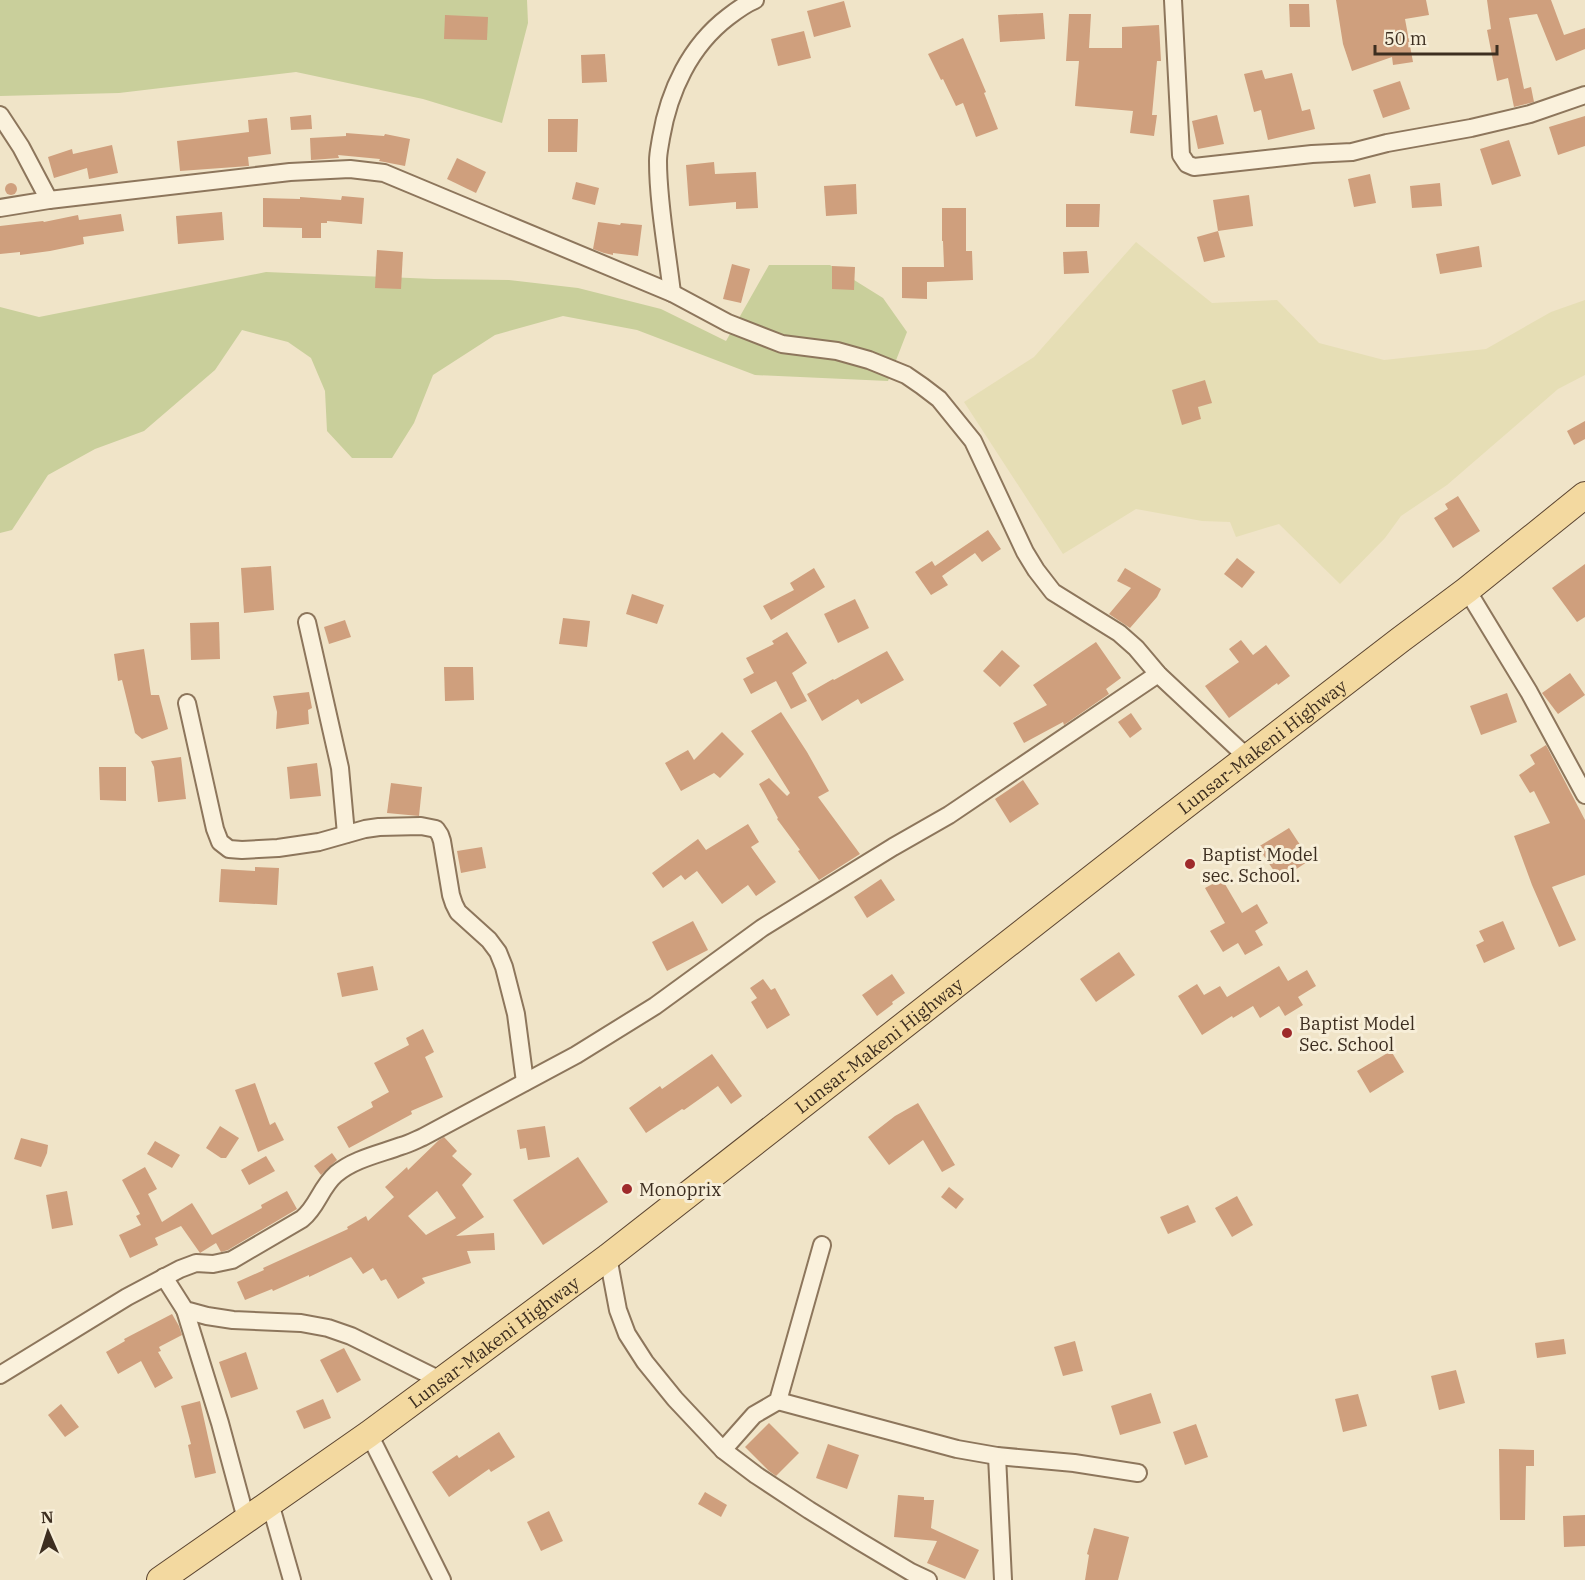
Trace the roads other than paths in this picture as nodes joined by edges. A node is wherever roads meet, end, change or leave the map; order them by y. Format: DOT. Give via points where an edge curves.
graph roads {
  1 [pos="755,0"];
  2 [pos="1173,0"];
  3 [pos="1585,95"];
  4 [pos="0,114"];
  5 [pos="49,200"];
  6 [pos="0,208"];
  7 [pos="672,293"];
  8 [pos="1585,495"];
  9 [pos="1467,590"];
  10 [pos="307,622"];
  11 [pos="1158,674"];
  12 [pos="187,703"];
  13 [pos="1248,758"];
  14 [pos="1585,795"];
  15 [pos="346,834"];
  16 [pos="525,1082"];
  17 [pos="822,1245"];
  18 [pos="608,1257"];
  19 [pos="164,1277"];
  20 [pos="185,1310"];
  21 [pos="0,1375"];
  22 [pos="442,1381"];
  23 [pos="778,1401"];
  24 [pos="369,1434"];
  25 [pos="723,1450"];
  26 [pos="997,1456"];
  27 [pos="1138,1473"];
  28 [pos="270,1503"];
  29 [pos="246,1519"];
  30 [pos="160,1580"];
  31 [pos="292,1580"];
  32 [pos="442,1580"];
  33 [pos="928,1580"];
  34 [pos="1003,1580"];
  1 -- 7 [label="street" via="713,29 694,50 670,98 658,159"];
  2 -- 3 [label="street" via="1181,155 1194,167 1352,152 1530,114"];
  4 -- 5 [label="street"];
  5 -- 6 [label="street"];
  5 -- 7 [label="street" via="290,172 350,169 384,173"];
  7 -- 11 [label="street" via="729,323 782,344 837,351 869,360 906,375 939,399 973,441 1025,552 1053,592 1119,633"];
  8 -- 9 [label="main road, Lunsar-Makeni Highway"];
  9 -- 13 [label="main road, Lunsar-Makeni Highway"];
  9 -- 14 [label="street"];
  10 -- 15 [label="street" via="340,768"];
  11 -- 13 [label="street"];
  11 -- 16 [label="street" via="950,815 762,928 655,1006"];
  12 -- 15 [label="street" via="220,842 229,849 278,848 319,843"];
  13 -- 18 [label="main road, Lunsar-Makeni Highway"];
  15 -- 16 [label="street" via="380,827 436,829 442,841 454,904 489,939 504,967 516,1014"];
  16 -- 19 [label="street" via="404,1146 355,1162 336,1174 312,1211 302,1219 232,1260 196,1263"];
  17 -- 23 [label="street"];
  18 -- 22 [label="main road, Lunsar-Makeni Highway"];
  18 -- 25 [label="street" via="627,1334 675,1399"];
  19 -- 20 [label="street"];
  19 -- 21 [label="street"];
  20 -- 22 [label="street" via="233,1320 328,1328"];
  20 -- 29 [label="street"];
  22 -- 24 [label="main road, Lunsar-Makeni Highway"];
  23 -- 25 [label="street" via="754,1415"];
  23 -- 26 [label="street"];
  24 -- 28 [label="main road, Lunsar-Makeni Highway"];
  24 -- 32 [label="street"];
  25 -- 33 [label="street" via="809,1510"];
  26 -- 27 [label="street"];
  26 -- 34 [label="street"];
  28 -- 29 [label="main road, Lunsar-Makeni Highway"];
  28 -- 31 [label="street"];
  29 -- 30 [label="main road, Lunsar-Makeni Highway"];
}
